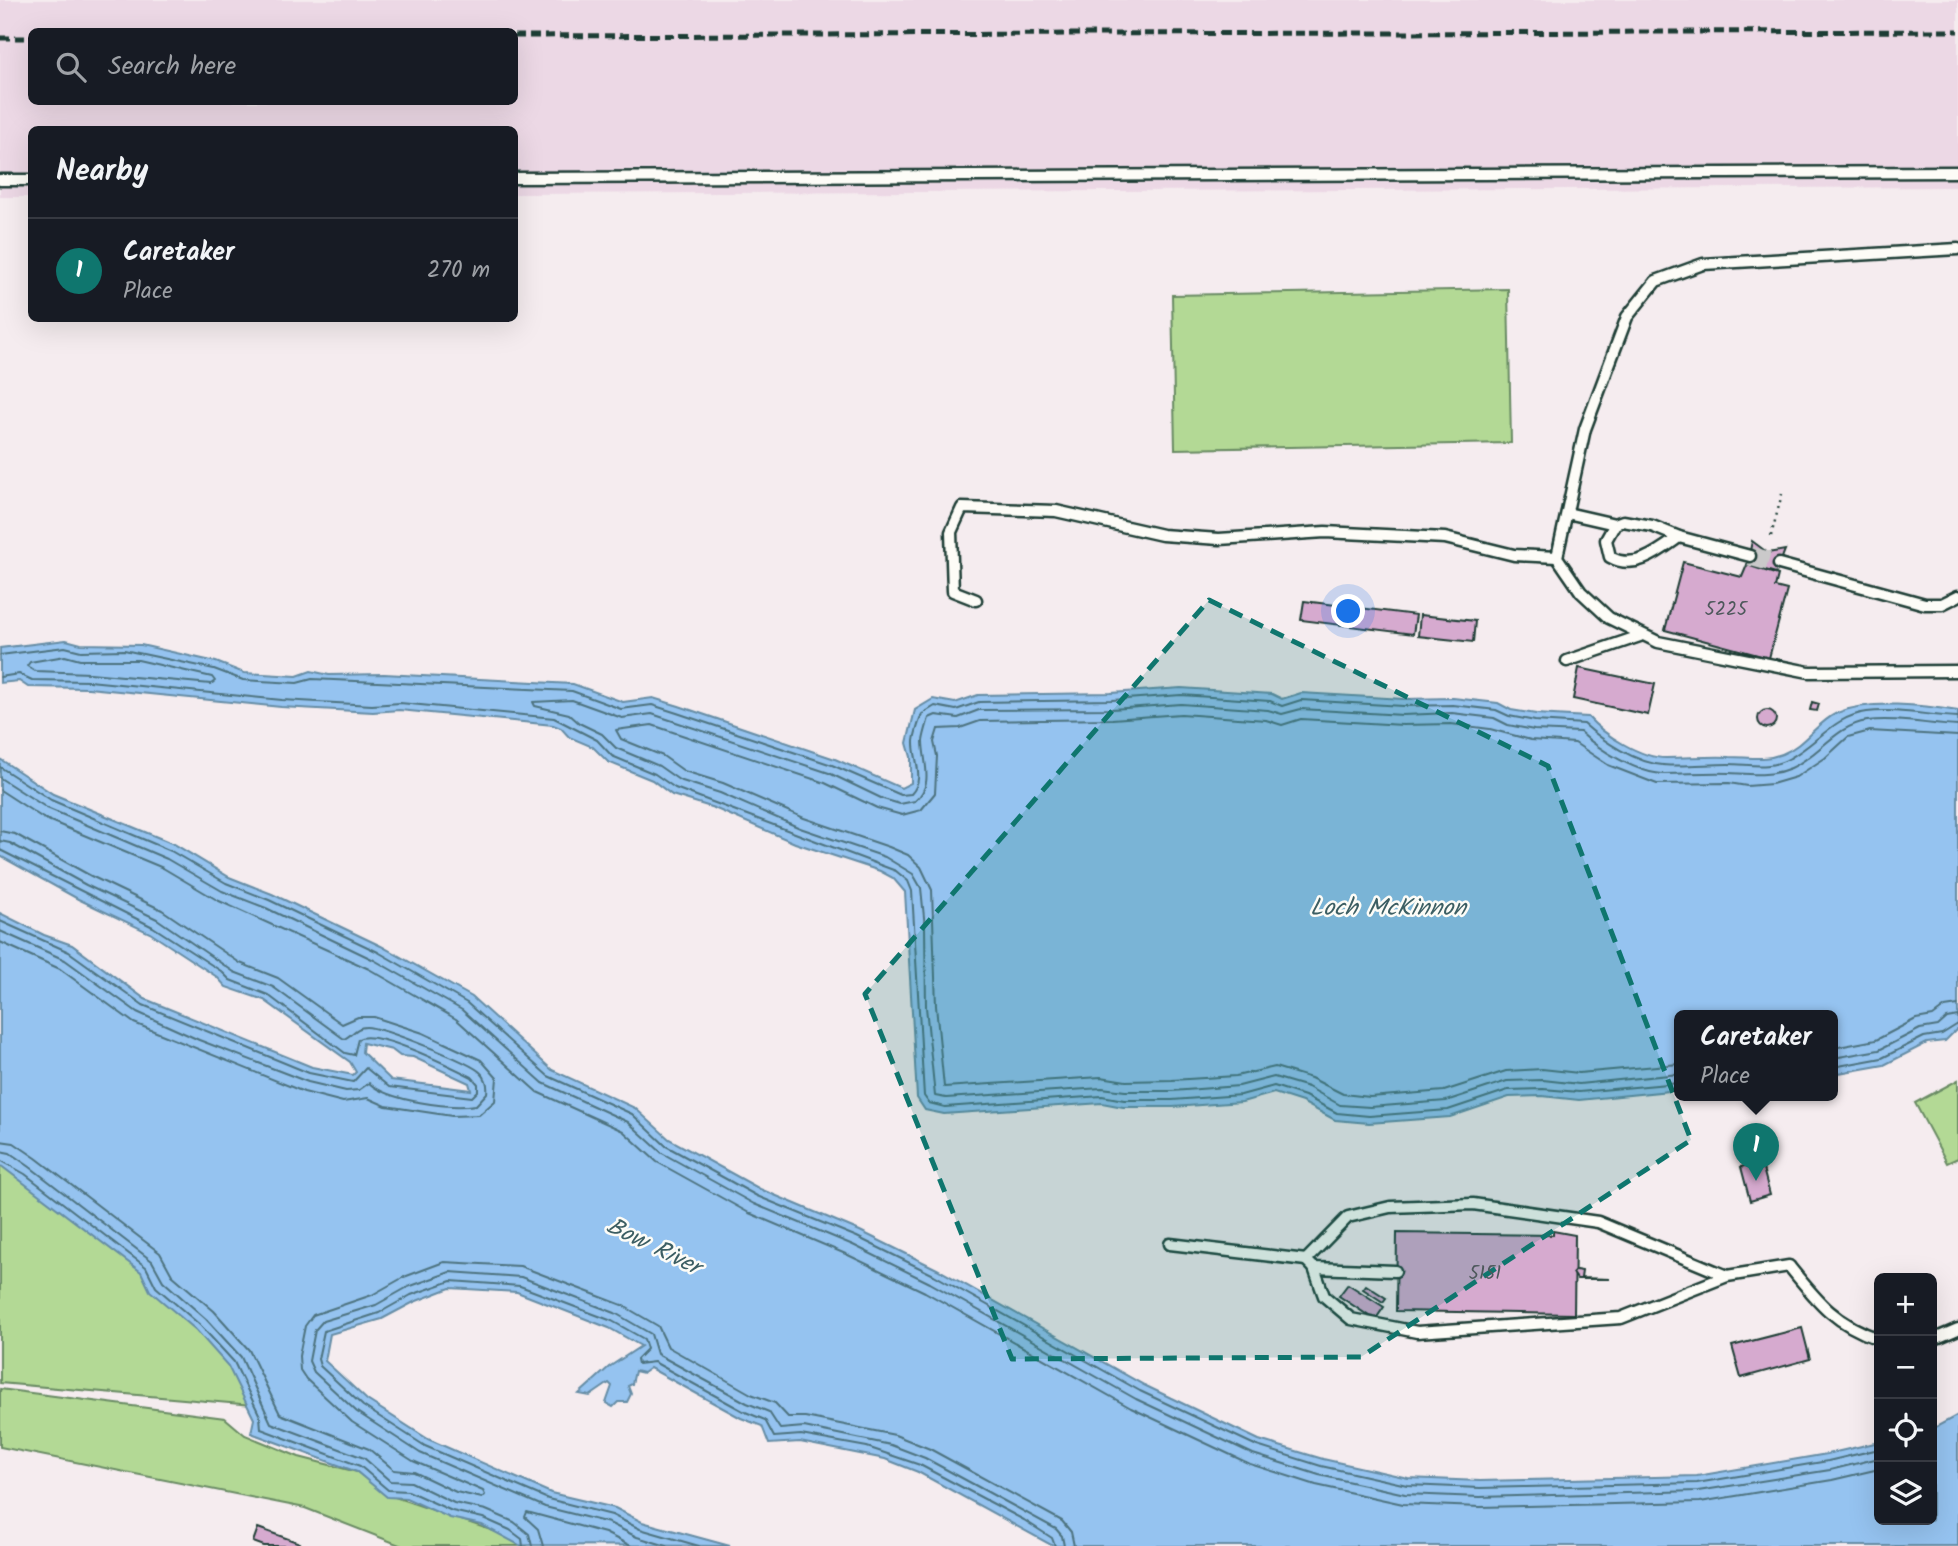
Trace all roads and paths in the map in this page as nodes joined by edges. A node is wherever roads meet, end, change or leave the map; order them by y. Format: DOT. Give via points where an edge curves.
graph roads {
  1 [pos="1958,172"];
  2 [pos="518,178"];
  3 [pos="0,180"];
  4 [pos="28,180"];
  5 [pos="1958,249"];
  6 [pos="1782,494"];
  7 [pos="1567,513"];
  8 [pos="1615,524"];
  9 [pos="1771,536"];
  10 [pos="1679,537"];
  11 [pos="1750,556"];
  12 [pos="1557,557"];
  13 [pos="1779,564"];
  14 [pos="1958,596"];
  15 [pos="976,600"];
  16 [pos="1640,636"];
  17 [pos="1567,661"];
  18 [pos="1958,671"];
  19 [pos="1170,1244"];
  20 [pos="1310,1264"];
  21 [pos="1395,1271"];
  22 [pos="1727,1276"];
  23 [pos="1958,1329"];
  24 [pos="1874,1337"];
  25 [pos="1937,1337"];
  1 -- 2 [label="lane"];
  3 -- 4 [label="lane"];
  5 -- 7 [label="lane" via="1703,264 1656,281 1627,317 1585,429"];
  6 -- 9 [label="path"];
  7 -- 8 [label="lane"];
  7 -- 12 [label="lane"];
  8 -- 10 [label="lane" via="1642,523"];
  8 -- 10 [label="lane" via="1606,549 1610,557 1625,563 1645,559"];
  10 -- 11 [label="lane"];
  12 -- 15 [label="lane" via="1514,555 1445,538 1325,532 1219,539 1162,535 1056,511 962,508 951,532 953,591"];
  12 -- 16 [label="lane" via="1581,592 1609,618"];
  13 -- 14 [label="lane" via="1925,604 1942,604"];
  16 -- 17 [label="lane"];
  16 -- 18 [label="lane" via="1809,672"];
  19 -- 20 [label="lane"];
  20 -- 21 [label="lane"];
  20 -- 22 [label="lane" via="1348,1217 1390,1207 1473,1204 1598,1222"];
  20 -- 22 [label="lane" via="1324,1296 1351,1319 1417,1332 1621,1318"];
  22 -- 24 [label="lane" via="1789,1266 1834,1318"];
  23 -- 25 [label="lane"];
}
